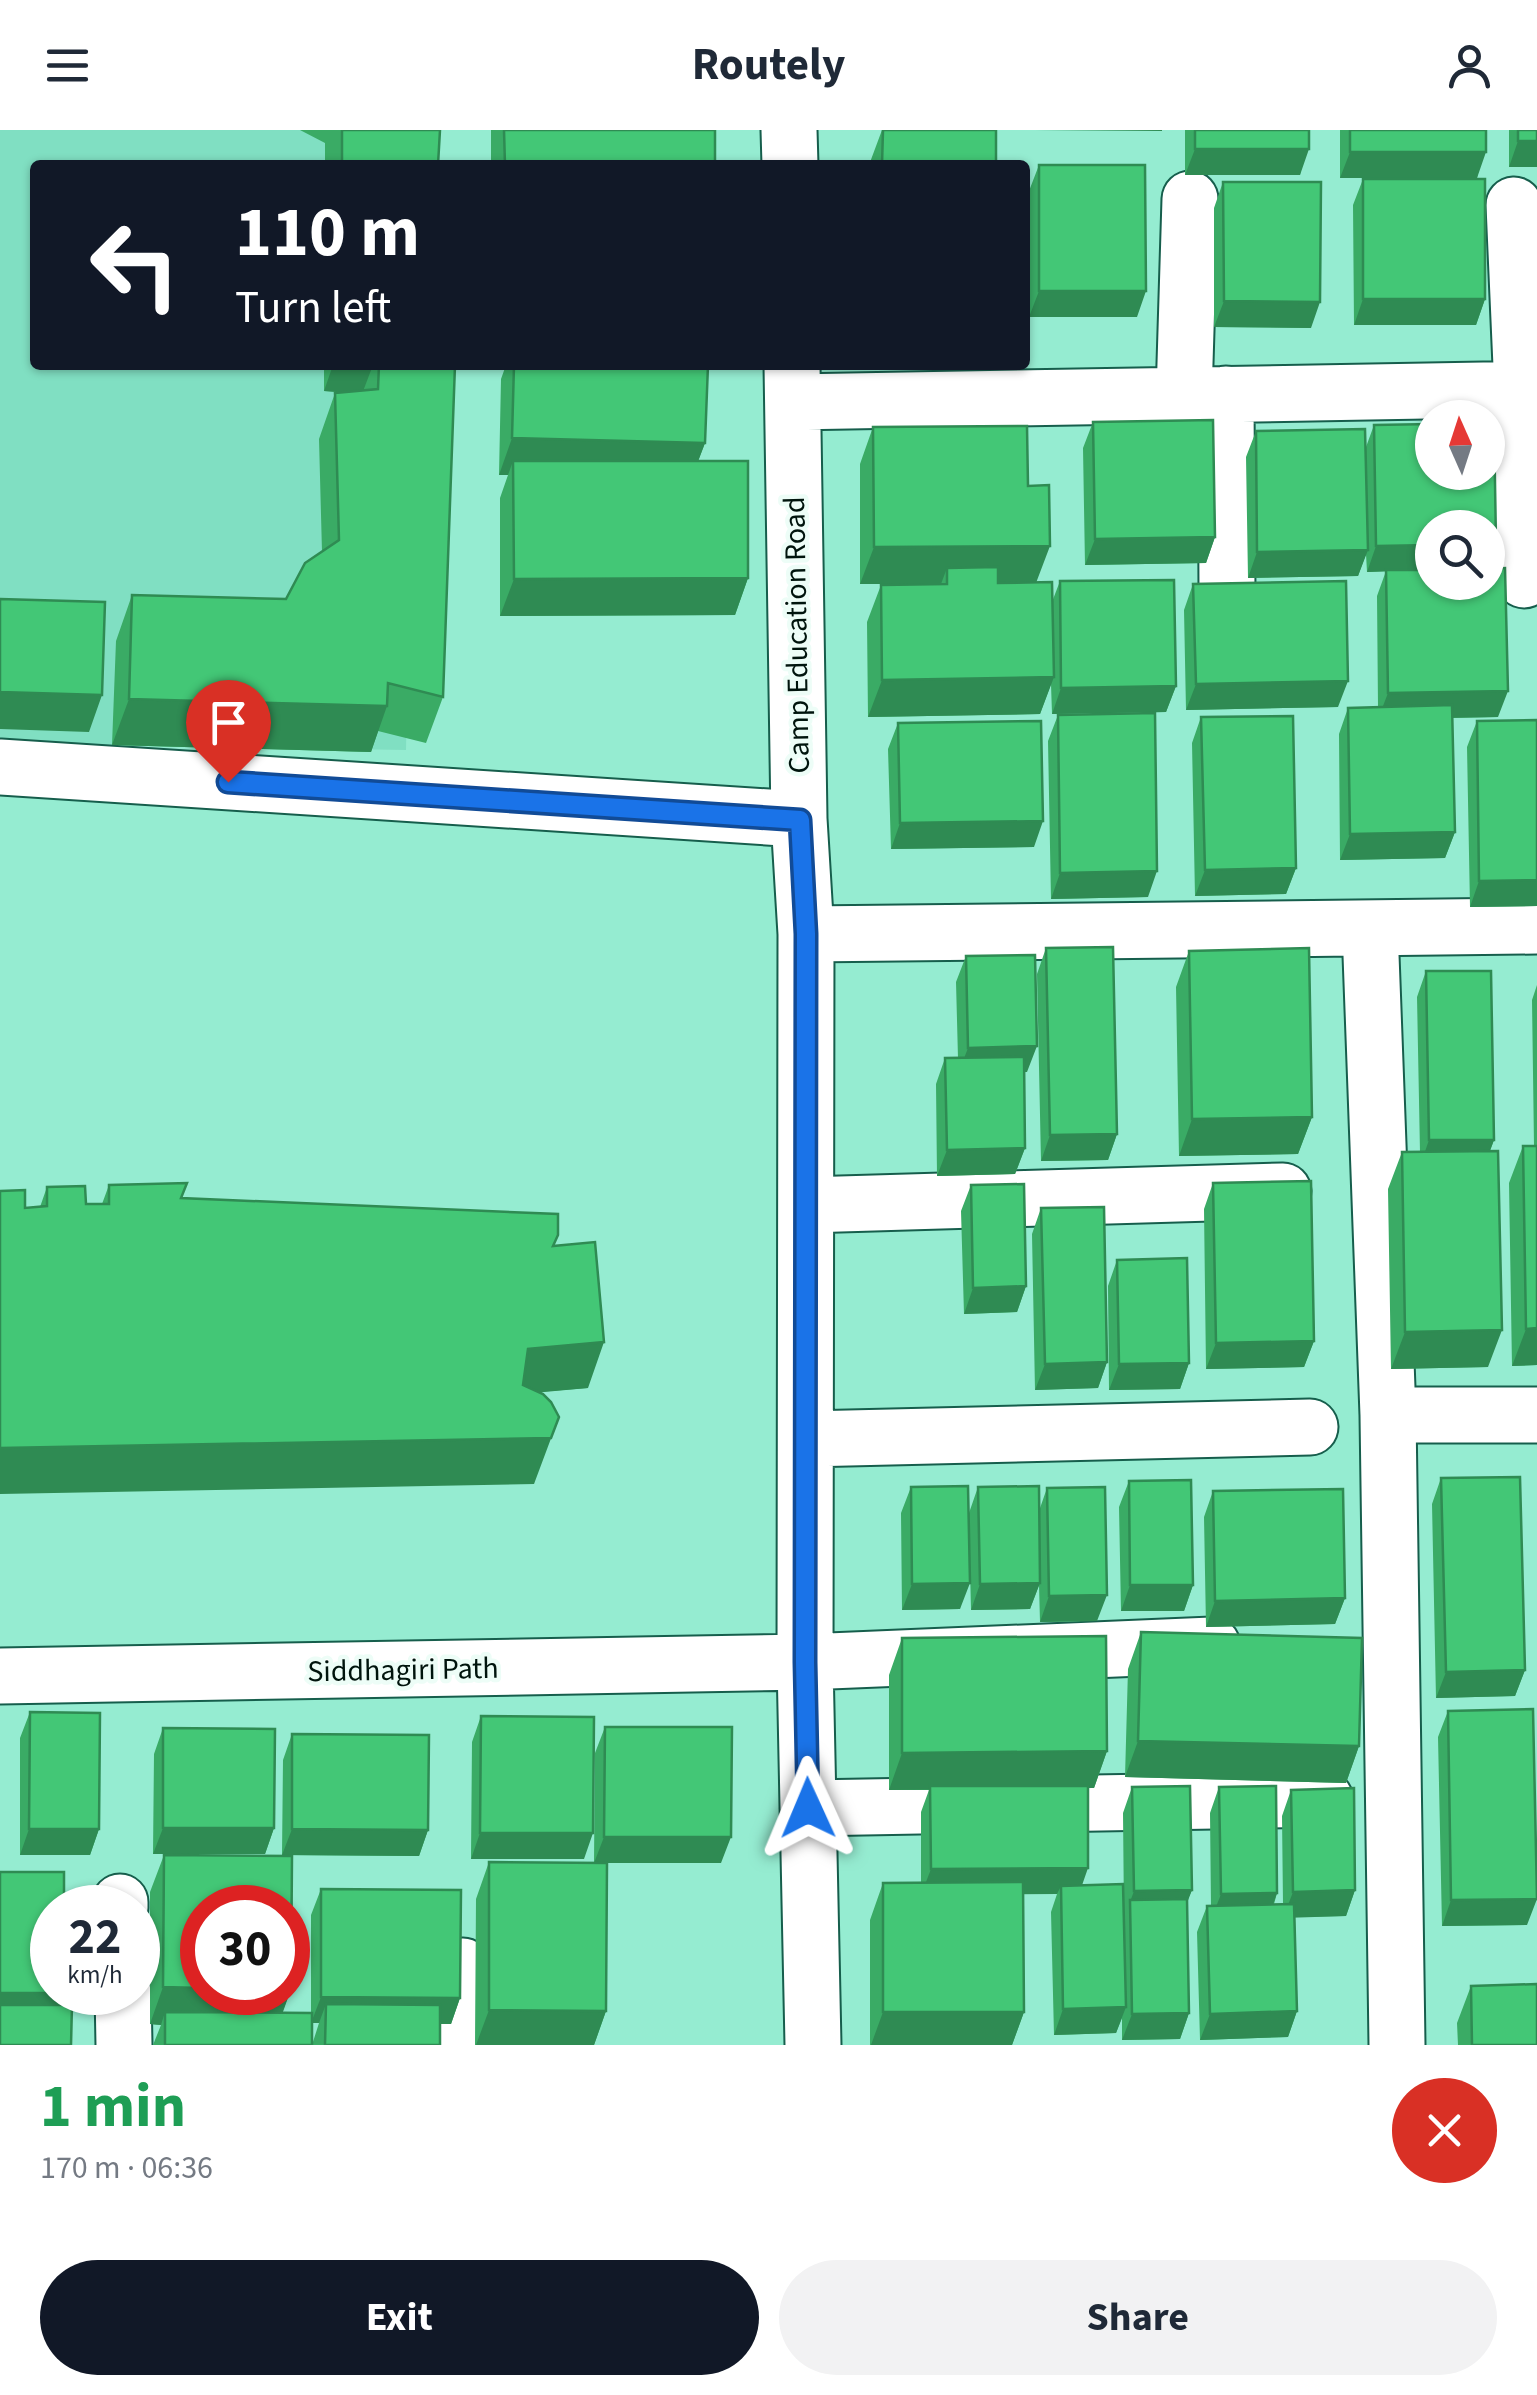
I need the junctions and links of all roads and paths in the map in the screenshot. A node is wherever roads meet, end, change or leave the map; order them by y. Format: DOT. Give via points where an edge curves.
graph roads {
  1 [pos="789,130"];
  2 [pos="790,160"];
  3 [pos="1190,200"];
  4 [pos="1514,205"];
  5 [pos="793,384"];
  6 [pos="1529,389"];
  7 [pos="1205,395"];
  8 [pos="1524,580"];
  9 [pos="1227,591"];
  10 [pos="0,767"];
  11 [pos="800,820"];
  12 [pos="1537,926"];
  13 [pos="1370,928"];
  14 [pos="806,934"];
  15 [pos="1301,1191"];
  16 [pos="806,1205"];
  17 [pos="1537,1415"];
  18 [pos="1388,1416"];
  19 [pos="1310,1426"];
  20 [pos="806,1439"];
  21 [pos="1258,1644"];
  22 [pos="805,1662"];
  23 [pos="0,1676"];
  24 [pos="1325,1799"];
  25 [pos="808,1808"];
  26 [pos="463,1966"];
  27 [pos="123,2015"];
  28 [pos="124,2045"];
  29 [pos="466,2045"];
  30 [pos="813,2045"];
  31 [pos="1397,2045"];
  1 -- 2 [label="street"];
  3 -- 7 [label="street"];
  4 -- 6 [label="street"];
  5 -- 7 [label="street"];
  5 -- 11 [label="street, Camp Education Road"];
  6 -- 7 [label="street"];
  6 -- 8 [label="street"];
  7 -- 9 [label="street"];
  10 -- 11 [label="street"];
  11 -- 14 [label="street, Camp Education Road"];
  12 -- 13 [label="street"];
  13 -- 14 [label="street"];
  13 -- 18 [label="street"];
  14 -- 16 [label="street, Camp Education Road"];
  15 -- 16 [label="street"];
  16 -- 20 [label="street, Camp Education Road"];
  17 -- 18 [label="street"];
  18 -- 31 [label="street"];
  19 -- 20 [label="street"];
  20 -- 22 [label="street, Camp Education Road"];
  21 -- 22 [label="street, Siddhagiri Path"];
  22 -- 23 [label="street, Siddhagiri Path"];
  22 -- 25 [label="street, Camp Education Road"];
  24 -- 25 [label="street"];
  25 -- 30 [label="street, Camp Education Road"];
  26 -- 29 [label="street"];
  27 -- 28 [label="street"];
}
